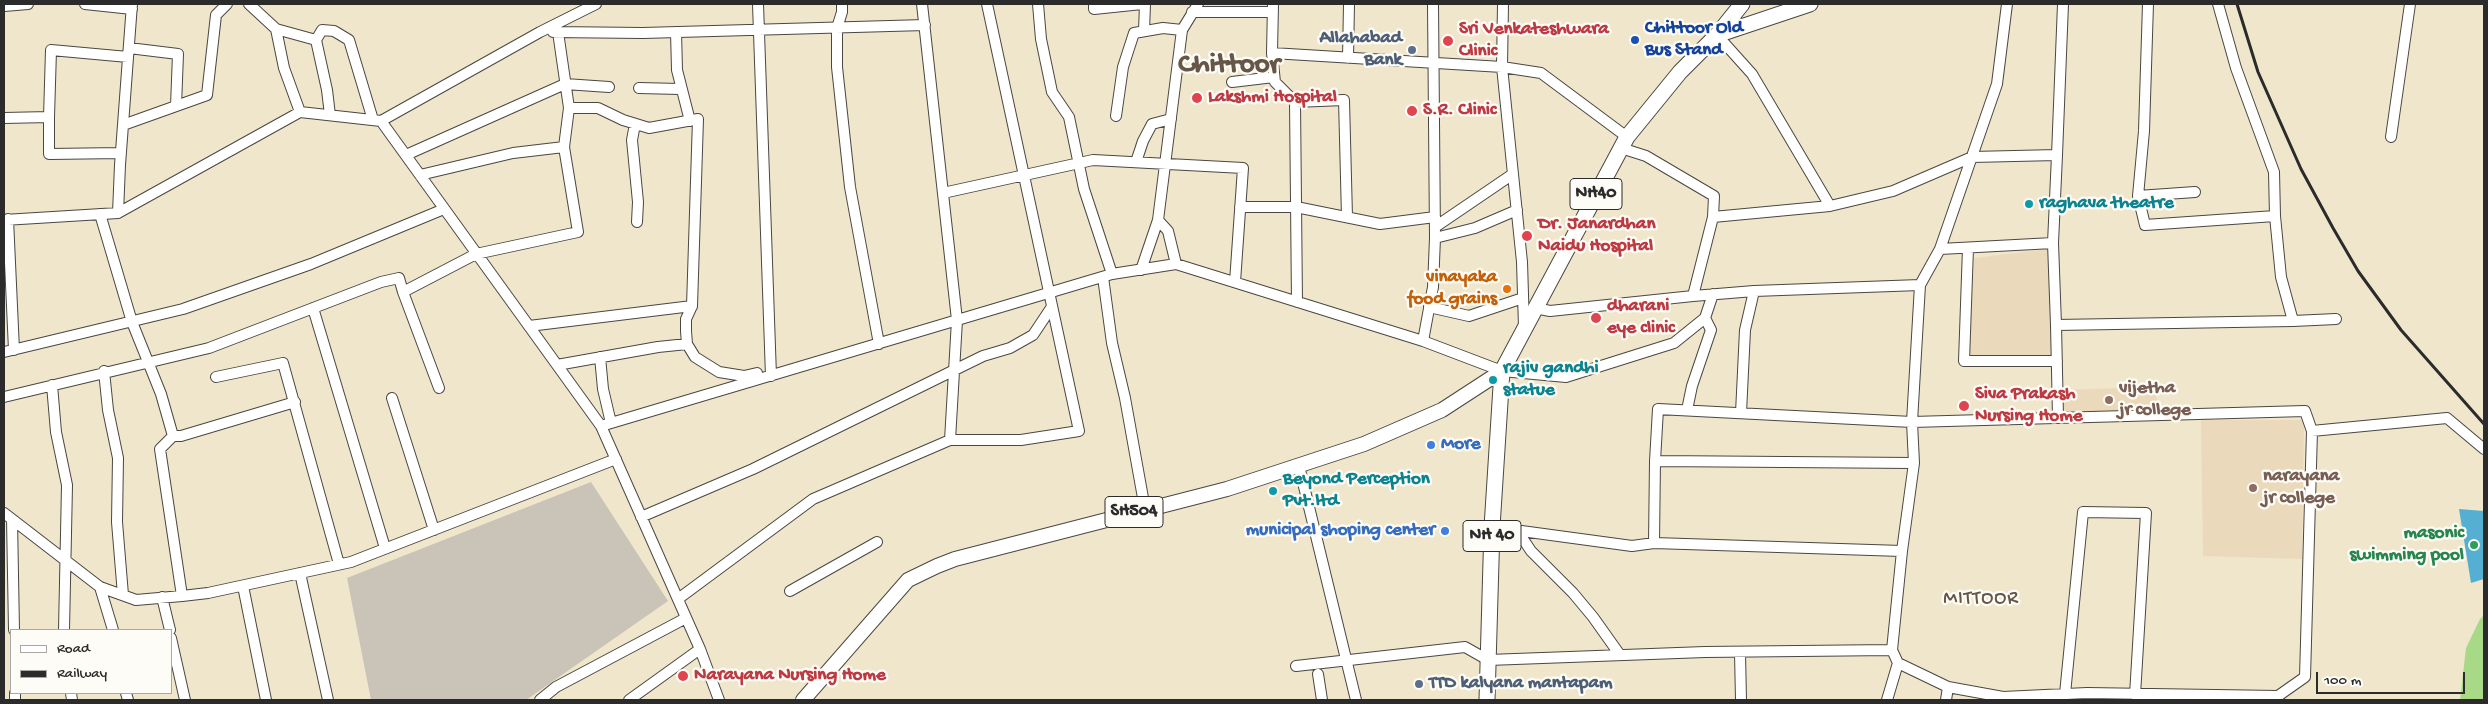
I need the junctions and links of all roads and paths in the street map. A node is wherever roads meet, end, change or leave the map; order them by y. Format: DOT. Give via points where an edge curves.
graph roads {
  1 [pos="28,4"];
  2 [pos="85,4"];
  3 [pos="228,4"];
  4 [pos="249,4"];
  5 [pos="596,4"];
  6 [pos="758,4"];
  7 [pos="842,4"];
  8 [pos="922,4"];
  9 [pos="987,4"];
  10 [pos="1038,4"];
  11 [pos="1094,4"];
  12 [pos="1144,4"];
  13 [pos="1349,4"];
  14 [pos="1434,4"];
  15 [pos="1503,4"];
  16 [pos="1742,4"];
  17 [pos="1810,4"];
  18 [pos="2007,4"];
  19 [pos="2063,4"];
  20 [pos="2148,4"];
  21 [pos="2218,4"];
  22 [pos="2410,4"];
  23 [pos="4,6"];
  24 [pos="132,6"];
  25 [pos="1195,8"];
  26 [pos="1273,8"];
  27 [pos="925,25"];
  28 [pos="837,28"];
  29 [pos="276,29"];
  30 [pos="759,30"];
  31 [pos="1182,30"];
  32 [pos="1144,31"];
  33 [pos="540,32"];
  34 [pos="558,32"];
  35 [pos="676,32"];
  36 [pos="1717,35"];
  37 [pos="316,40"];
  38 [pos="128,53"];
  39 [pos="1272,53"];
  40 [pos="1348,58"];
  41 [pos="1433,63"];
  42 [pos="1502,67"];
  43 [pos="1274,77"];
  44 [pos="1232,82"];
  45 [pos="565,84"];
  46 [pos="609,87"];
  47 [pos="639,88"];
  48 [pos="680,88"];
  49 [pos="1295,102"];
  50 [pos="176,106"];
  51 [pos="569,108"];
  52 [pos="300,112"];
  53 [pos="330,115"];
  54 [pos="1116,116"];
  55 [pos="49,117"];
  56 [pos="4,118"];
  57 [pos="1171,119"];
  58 [pos="377,120"];
  59 [pos="690,121"];
  60 [pos="635,124"];
  61 [pos="123,125"];
  62 [pos="2391,137"];
  63 [pos="1624,142"];
  64 [pos="564,147"];
  65 [pos="121,153"];
  66 [pos="406,155"];
  67 [pos="2057,155"];
  68 [pos="1972,157"];
  69 [pos="1136,162"];
  70 [pos="1078,163"];
  71 [pos="1166,164"];
  72 [pos="1513,174"];
  73 [pos="420,175"];
  74 [pos="1024,175"];
  75 [pos="2195,192"];
  76 [pos="943,193"];
  77 [pos="2138,196"];
  78 [pos="1830,206"];
  79 [pos="1240,207"];
  80 [pos="1296,207"];
  81 [pos="444,208"];
  82 [pos="1517,210"];
  83 [pos="118,213"];
  84 [pos="100,214"];
  85 [pos="2275,216"];
  86 [pos="1347,217"];
  87 [pos="1713,217"];
  88 [pos="6,220"];
  89 [pos="1158,220"];
  90 [pos="638,222"];
  91 [pos="1435,227"];
  92 [pos="2053,243"];
  93 [pos="1968,248"];
  94 [pos="1940,249"];
  95 [pos="476,254"];
  96 [pos="1176,264"];
  97 [pos="1141,270"];
  98 [pos="1108,276"];
  99 [pos="1235,282"];
  100 [pos="1920,285"];
  101 [pos="1754,291"];
  102 [pos="403,292"];
  103 [pos="1048,293"];
  104 [pos="1713,294"];
  105 [pos="1693,296"];
  106 [pos="1297,302"];
  107 [pos="1529,303"];
  108 [pos="692,306"];
  109 [pos="1429,307"];
  110 [pos="313,308"];
  111 [pos="1051,308"];
  112 [pos="1705,318"];
  113 [pos="2336,319"];
  114 [pos="957,320"];
  115 [pos="2293,321"];
  116 [pos="132,322"];
  117 [pos="2056,325"];
  118 [pos="529,326"];
  119 [pos="1423,341"];
  120 [pos="687,344"];
  121 [pos="879,344"];
  122 [pos="9,351"];
  123 [pos="600,357"];
  124 [pos="2057,361"];
  125 [pos="148,362"];
  126 [pos="557,365"];
  127 [pos="954,371"];
  128 [pos="1502,371"];
  129 [pos="104,372"];
  130 [pos="771,373"];
  131 [pos="216,377"];
  132 [pos="52,385"];
  133 [pos="439,388"];
  134 [pos="4,397"];
  135 [pos="392,398"];
  136 [pos="295,402"];
  137 [pos="1687,410"];
  138 [pos="1742,413"];
  139 [pos="2058,417"];
  140 [pos="1912,422"];
  141 [pos="606,424"];
  142 [pos="2312,431"];
  143 [pos="174,436"];
  144 [pos="950,440"];
  145 [pos="2484,449"];
  146 [pos="616,459"];
  147 [pos="1654,461"];
  148 [pos="1914,463"];
  149 [pos="1298,466"];
  150 [pos="1145,509"];
  151 [pos="8,516"];
  152 [pos="641,517"];
  153 [pos="1492,527"];
  154 [pos="434,530"];
  155 [pos="1517,530"];
  156 [pos="877,542"];
  157 [pos="1654,543"];
  158 [pos="385,548"];
  159 [pos="1902,551"];
  160 [pos="64,560"];
  161 [pos="339,564"];
  162 [pos="300,573"];
  163 [pos="243,586"];
  164 [pos="100,587"];
  165 [pos="790,591"];
  166 [pos="123,595"];
  167 [pos="182,596"];
  168 [pos="162,598"];
  169 [pos="678,599"];
  170 [pos="686,618"];
  171 [pos="14,629"];
  172 [pos="64,629"];
  173 [pos="113,629"];
  174 [pos="170,629"];
  175 [pos="172,643"];
  176 [pos="700,649"];
  177 [pos="1892,650"];
  178 [pos="1740,653"];
  179 [pos="1620,655"];
  180 [pos="1488,660"];
  181 [pos="1348,661"];
  182 [pos="1898,663"];
  183 [pos="1296,666"];
  184 [pos="1318,674"];
  185 [pos="1948,687"];
  186 [pos="2065,694"];
  187 [pos="2135,695"];
  188 [pos="2278,698"];
  189 [pos="2003,699"];
  190 [pos="184,700"];
  191 [pos="266,700"];
  192 [pos="328,700"];
  193 [pos="540,700"];
  194 [pos="628,700"];
  195 [pos="720,700"];
  196 [pos="803,700"];
  197 [pos="1322,700"];
  198 [pos="1356,700"];
  199 [pos="1487,700"];
  200 [pos="1741,700"];
  201 [pos="1887,700"];
  202 [pos="1946,700"];
  1 -- 23 [label="street"];
  2 -- 24 [label="street"];
  3 -- 50 [label="street" via="216,16 207,95"];
  4 -- 29 [label="street"];
  5 -- 33 [label="street"];
  6 -- 30 [label="street"];
  7 -- 28 [label="street"];
  8 -- 27 [label="street"];
  9 -- 74 [label="street"];
  10 -- 70 [label="street" via="1052,92 1069,117"];
  11 -- 12 [label="street" via="1094,9"];
  12 -- 32 [label="street"];
  13 -- 40 [label="street"];
  14 -- 41 [label="street"];
  15 -- 42 [label="street"];
  16 -- 36 [label="highway, NH40"];
  17 -- 36 [label="highway, NH40"];
  18 -- 68 [label="street" via="1997,84"];
  19 -- 67 [label="street"];
  20 -- 77 [label="street" via="2144,131"];
  21 -- 85 [label="street" via="2236,68 2274,172"];
  22 -- 62 [label="street"];
  24 -- 38 [label="street"];
  25 -- 26 [label="street"];
  25 -- 31 [label="street"];
  26 -- 39 [label="street"];
  27 -- 28 [label="street"];
  27 -- 76 [label="street"];
  28 -- 30 [label="street"];
  28 -- 121 [label="street" via="837,67 850,187"];
  29 -- 37 [label="street"];
  29 -- 52 [label="street" via="284,68"];
  30 -- 35 [label="street"];
  30 -- 130 [label="street"];
  31 -- 32 [label="street" via="1162,28"];
  31 -- 57 [label="street"];
  32 -- 54 [label="street" via="1134,33 1123,67"];
  33 -- 34 [label="street"];
  33 -- 58 [label="street"];
  34 -- 35 [label="street"];
  34 -- 45 [label="street"];
  35 -- 48 [label="street"];
  36 -- 63 [label="highway, NH40" via="1680,72"];
  36 -- 78 [label="street" via="1752,74"];
  37 -- 53 [label="street"];
  37 -- 58 [label="street" via="322,30 334,31 349,40"];
  38 -- 50 [label="street" via="178,54"];
  38 -- 55 [label="street" via="51,50"];
  38 -- 61 [label="street"];
  39 -- 40 [label="street"];
  39 -- 43 [label="street"];
  40 -- 41 [label="street"];
  41 -- 42 [label="street"];
  41 -- 91 [label="street"];
  42 -- 63 [label="street" via="1541,73"];
  42 -- 72 [label="street"];
  43 -- 44 [label="street"];
  43 -- 49 [label="street"];
  45 -- 46 [label="street"];
  45 -- 51 [label="street"];
  45 -- 66 [label="street"];
  47 -- 48 [label="street"];
  48 -- 59 [label="street"];
  49 -- 80 [label="street"];
  49 -- 86 [label="street" via="1344,100"];
  50 -- 61 [label="street"];
  51 -- 60 [label="street" via="598,108"];
  51 -- 64 [label="street"];
  52 -- 53 [label="street"];
  52 -- 83 [label="street"];
  53 -- 58 [label="street"];
  55 -- 56 [label="street"];
  55 -- 65 [label="street" via="50,154"];
  57 -- 69 [label="street" via="1152,124"];
  57 -- 71 [label="street"];
  58 -- 66 [label="street"];
  59 -- 60 [label="street" via="649,128"];
  59 -- 108 [label="street" via="698,119"];
  60 -- 90 [label="street" via="632,140"];
  61 -- 65 [label="street"];
  63 -- 87 [label="street" via="1714,196"];
  63 -- 107 [label="highway, NH40"];
  64 -- 73 [label="street" via="513,153"];
  64 -- 95 [label="street" via="578,232"];
  65 -- 83 [label="street"];
  66 -- 73 [label="street"];
  67 -- 68 [label="street"];
  67 -- 92 [label="street"];
  68 -- 78 [label="street" via="1894,191"];
  68 -- 94 [label="street"];
  69 -- 70 [label="street" via="1093,160"];
  69 -- 71 [label="street"];
  70 -- 74 [label="street"];
  70 -- 98 [label="street"];
  71 -- 79 [label="street" via="1243,168"];
  71 -- 89 [label="street"];
  72 -- 82 [label="street"];
  72 -- 91 [label="street"];
  73 -- 81 [label="street"];
  74 -- 76 [label="street"];
  74 -- 103 [label="street"];
  75 -- 77 [label="street"];
  76 -- 114 [label="street"];
  77 -- 85 [label="street" via="2144,224"];
  78 -- 87 [label="street"];
  79 -- 80 [label="street"];
  79 -- 99 [label="street"];
  80 -- 86 [label="street"];
  80 -- 106 [label="street"];
  81 -- 95 [label="street"];
  81 -- 116 [label="street" via="311,264 183,309"];
  82 -- 91 [label="street" via="1475,228"];
  82 -- 107 [label="street"];
  83 -- 84 [label="street"];
  84 -- 88 [label="street"];
  84 -- 116 [label="street"];
  85 -- 115 [label="street" via="2281,277"];
  86 -- 91 [label="street" via="1380,224"];
  87 -- 105 [label="street"];
  88 -- 122 [label="street"];
  89 -- 96 [label="street" via="1168,231"];
  89 -- 97 [label="street"];
  91 -- 109 [label="street"];
  92 -- 93 [label="street"];
  92 -- 117 [label="street"];
  93 -- 94 [label="street"];
  93 -- 124 [label="street" via="1964,361"];
  94 -- 100 [label="street"];
  95 -- 102 [label="street"];
  95 -- 118 [label="street"];
  96 -- 97 [label="street"];
  96 -- 99 [label="street"];
  97 -- 98 [label="street"];
  98 -- 103 [label="street"];
  98 -- 150 [label="street" via="1112,342"];
  99 -- 106 [label="street"];
  100 -- 101 [label="street"];
  100 -- 140 [label="street"];
  101 -- 104 [label="street"];
  101 -- 138 [label="street" via="1745,330"];
  102 -- 110 [label="street" via="399,278"];
  102 -- 133 [label="street"];
  103 -- 111 [label="street"];
  103 -- 114 [label="street"];
  104 -- 105 [label="street"];
  104 -- 112 [label="street"];
  105 -- 107 [label="street" via="1550,311"];
  106 -- 119 [label="street"];
  107 -- 109 [label="street" via="1469,316"];
  107 -- 128 [label="highway, NH40" via="1524,328"];
  108 -- 118 [label="street"];
  108 -- 120 [label="street" via="686,319"];
  109 -- 119 [label="street"];
  110 -- 125 [label="street" via="209,348"];
  110 -- 158 [label="street"];
  111 -- 127 [label="street" via="1033,335"];
  111 -- 144 [label="street" via="1079,431 1021,440"];
  112 -- 128 [label="street" via="1674,343 1566,378"];
  112 -- 137 [label="street" via="1711,330"];
  113 -- 115 [label="street"];
  114 -- 121 [label="street"];
  114 -- 127 [label="street"];
  115 -- 117 [label="street"];
  116 -- 122 [label="street"];
  116 -- 125 [label="street"];
  117 -- 124 [label="street"];
  118 -- 126 [label="street"];
  119 -- 128 [label="street"];
  120 -- 123 [label="street"];
  120 -- 130 [label="street" via="695,357 719,372 744,376"];
  121 -- 130 [label="street"];
  123 -- 126 [label="street"];
  123 -- 141 [label="street"];
  124 -- 139 [label="street"];
  125 -- 129 [label="street"];
  125 -- 143 [label="street"];
  126 -- 141 [label="street"];
  127 -- 144 [label="street"];
  127 -- 152 [label="street" via="753,469"];
  128 -- 149 [label="main road, SH504" via="1442,410 1364,444"];
  128 -- 153 [label="highway, NH 40"];
  129 -- 132 [label="street"];
  129 -- 166 [label="street" via="118,458 117,522"];
  130 -- 141 [label="street"];
  131 -- 136 [label="street" via="283,363"];
  132 -- 134 [label="street"];
  132 -- 160 [label="street" via="56,432 67,485"];
  135 -- 154 [label="street"];
  136 -- 143 [label="street"];
  136 -- 161 [label="street"];
  137 -- 138 [label="street"];
  137 -- 147 [label="street" via="1658,409"];
  138 -- 140 [label="street"];
  139 -- 140 [label="street"];
  139 -- 142 [label="street" via="2305,411"];
  140 -- 148 [label="street"];
  141 -- 146 [label="street"];
  142 -- 145 [label="street" via="2447,418"];
  142 -- 188 [label="street" via="2305,677"];
  143 -- 167 [label="street" via="160,449"];
  144 -- 169 [label="street" via="813,499"];
  146 -- 152 [label="street"];
  146 -- 154 [label="street"];
  147 -- 148 [label="street"];
  147 -- 157 [label="street"];
  148 -- 159 [label="street"];
  149 -- 150 [label="main road, SH504" via="1227,489"];
  149 -- 181 [label="street"];
  150 -- 196 [label="main road, SH504" via="955,559 908,580"];
  151 -- 160 [label="street"];
  151 -- 171 [label="street"];
  152 -- 169 [label="street"];
  153 -- 155 [label="street"];
  153 -- 180 [label="highway, NH 40"];
  154 -- 158 [label="street"];
  155 -- 157 [label="street" via="1632,546"];
  155 -- 179 [label="street" via="1531,551 1593,617"];
  156 -- 165 [label="street"];
  157 -- 159 [label="street"];
  158 -- 161 [label="street"];
  159 -- 177 [label="street"];
  160 -- 164 [label="street"];
  160 -- 172 [label="street"];
  161 -- 162 [label="street"];
  162 -- 163 [label="street"];
  162 -- 192 [label="street"];
  163 -- 167 [label="street"];
  163 -- 191 [label="street"];
  164 -- 166 [label="street"];
  164 -- 173 [label="street"];
  166 -- 168 [label="street" via="136,600"];
  167 -- 168 [label="street"];
  168 -- 174 [label="street"];
  169 -- 170 [label="street"];
  170 -- 176 [label="street"];
  170 -- 193 [label="street" via="556,686"];
  175 -- 190 [label="street"];
  176 -- 194 [label="street"];
  176 -- 195 [label="street"];
  177 -- 178 [label="street"];
  177 -- 182 [label="street"];
  178 -- 179 [label="street"];
  178 -- 200 [label="street"];
  179 -- 180 [label="street"];
  180 -- 181 [label="street" via="1465,647"];
  180 -- 199 [label="highway, NH 40"];
  181 -- 183 [label="street"];
  181 -- 198 [label="street"];
  182 -- 185 [label="street"];
  182 -- 201 [label="street"];
  184 -- 197 [label="street"];
  185 -- 189 [label="street"];
  185 -- 202 [label="street"];
  186 -- 187 [label="street"];
  186 -- 187 [label="street" via="2083,512 2146,513"];
  186 -- 189 [label="street"];
  187 -- 188 [label="street"];
}
